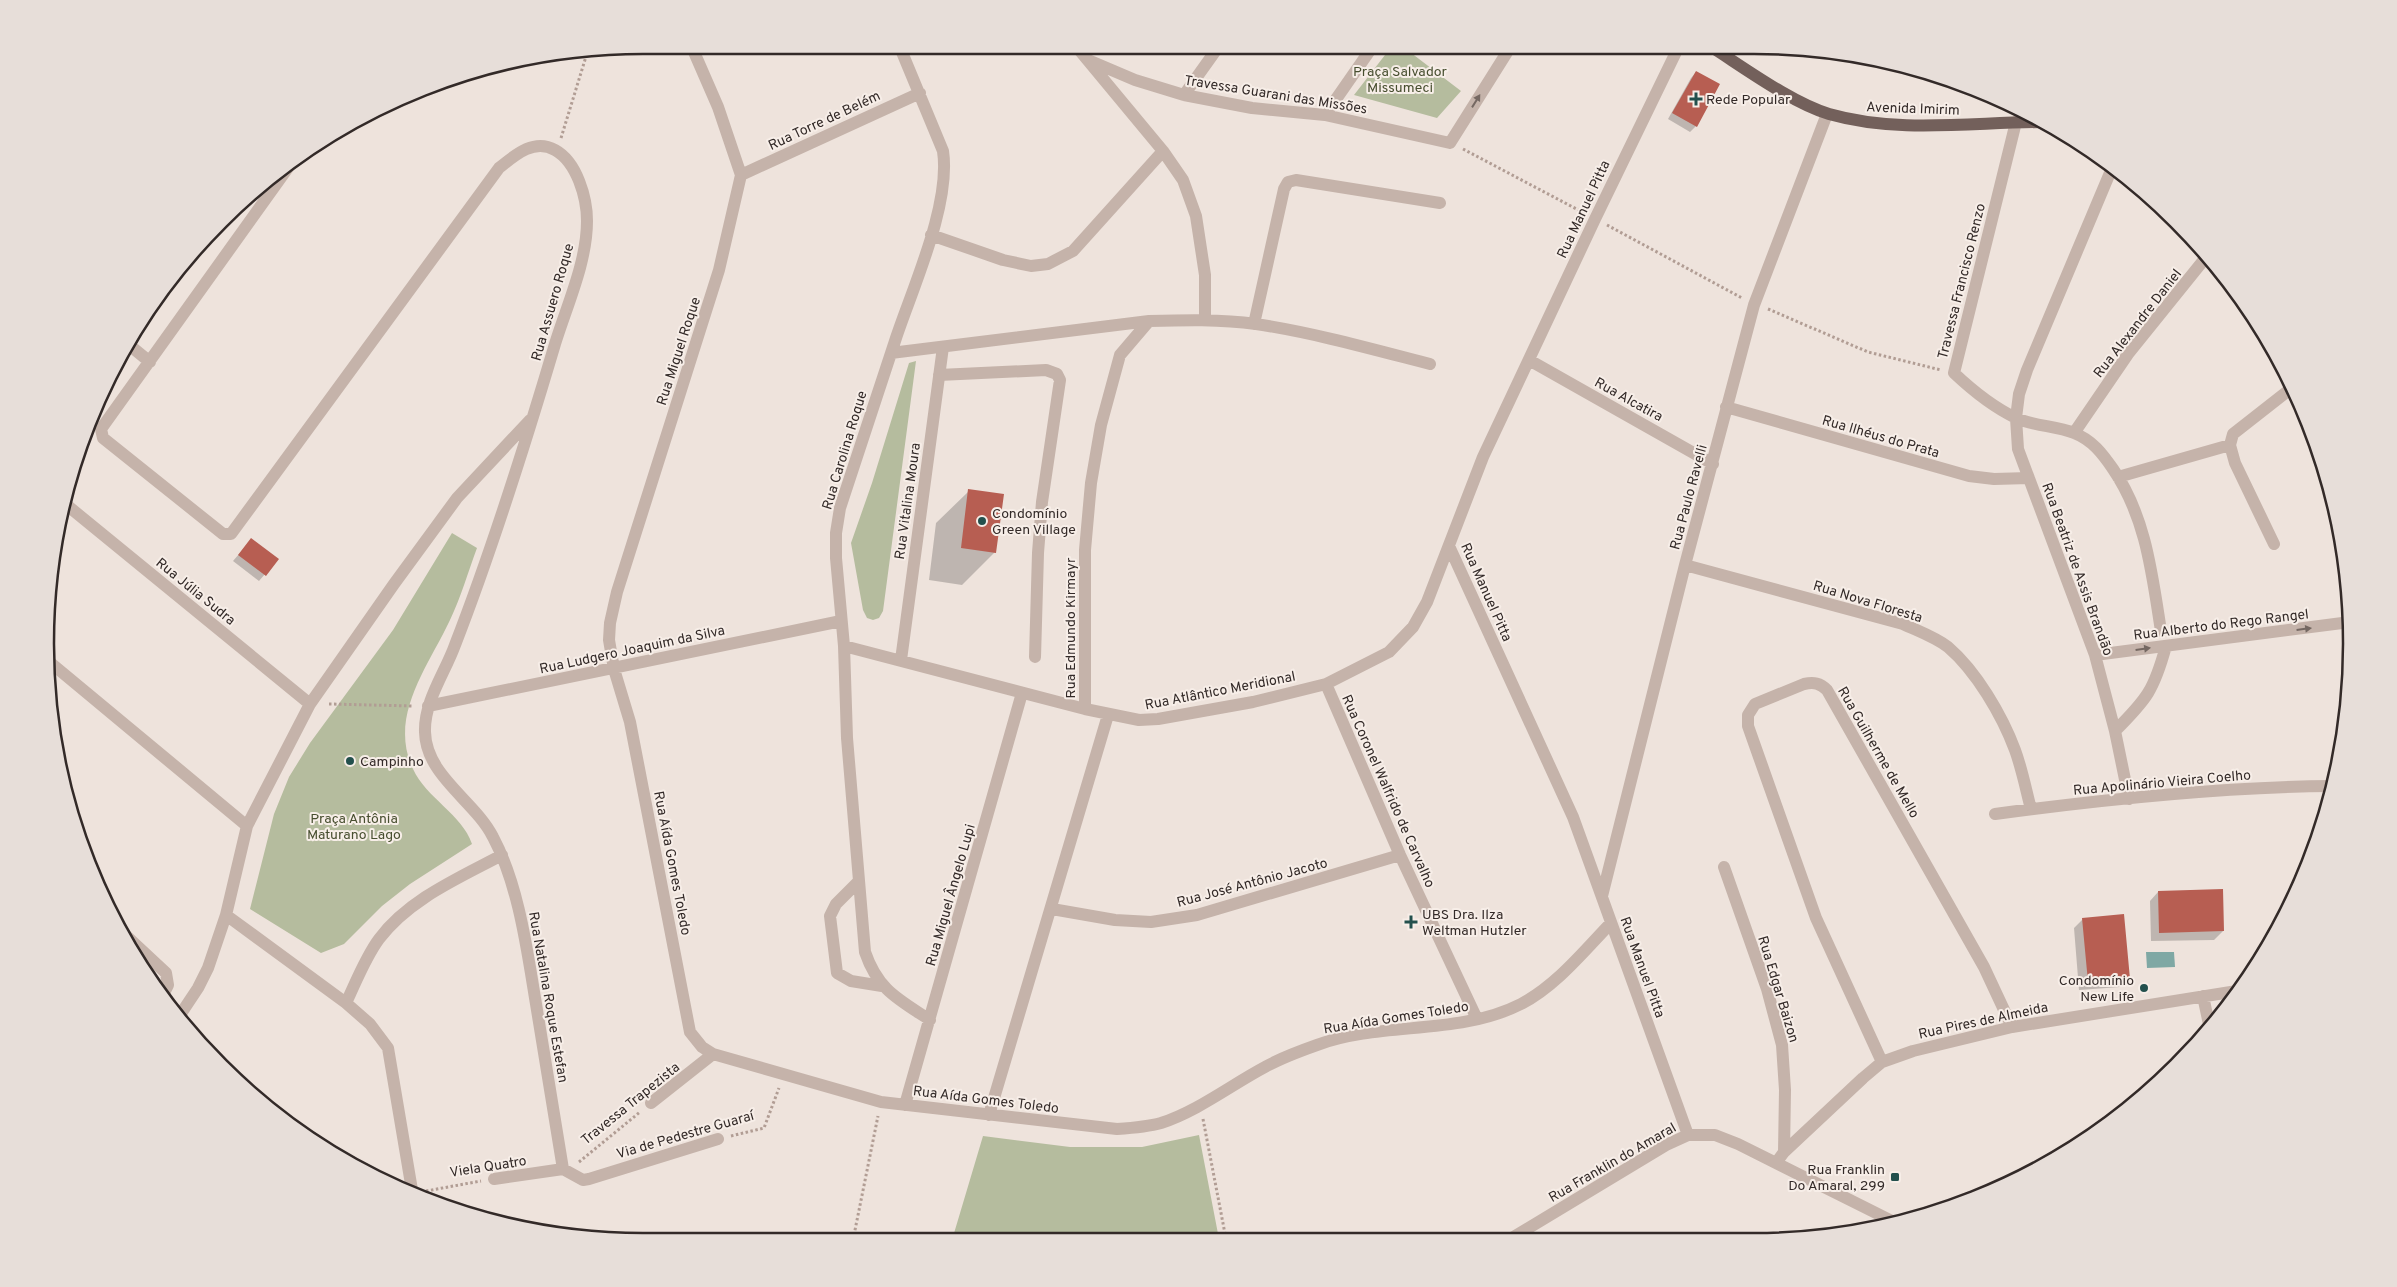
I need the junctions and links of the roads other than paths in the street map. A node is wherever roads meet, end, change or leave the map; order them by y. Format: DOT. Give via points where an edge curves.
graph roads {
  1 [pos="695,54"];
  2 [pos="904,54"];
  3 [pos="1082,54"];
  4 [pos="1213,54"];
  5 [pos="1367,54"];
  6 [pos="1506,54"];
  7 [pos="1675,54"];
  8 [pos="1723,54"];
  9 [pos="1088,60"];
  10 [pos="920,93"];
  11 [pos="1184,95"];
  12 [pos="1827,114"];
  13 [pos="1325,115"];
  14 [pos="2016,122"];
  15 [pos="2027,122"];
  16 [pos="1163,151"];
  17 [pos="2110,174"];
  18 [pos="741,175"];
  19 [pos="282,178"];
  20 [pos="1440,203"];
  21 [pos="931,235"];
  22 [pos="2202,262"];
  23 [pos="1205,320"];
  24 [pos="1149,321"];
  25 [pos="1254,324"];
  26 [pos="943,347"];
  27 [pos="133,348"];
  28 [pos="891,353"];
  29 [pos="1529,360"];
  30 [pos="150,362"];
  31 [pos="1430,364"];
  32 [pos="939,375"];
  33 [pos="2286,393"];
  34 [pos="1726,407"];
  35 [pos="533,416"];
  36 [pos="2016,418"];
  37 [pos="2074,433"];
  38 [pos="2230,445"];
  39 [pos="1713,464"];
  40 [pos="2118,476"];
  41 [pos="2029,478"];
  42 [pos="70,508"];
  43 [pos="2274,544"];
  44 [pos="1449,546"];
  45 [pos="1685,565"];
  46 [pos="841,621"];
  47 [pos="2342,623"];
  48 [pos="2161,631"];
  49 [pos="844,646"];
  50 [pos="2166,646"];
  51 [pos="2095,656"];
  52 [pos="1035,658"];
  53 [pos="901,660"];
  54 [pos="55,666"];
  55 [pos="614,669"];
  56 [pos="1326,684"];
  57 [pos="1022,693"];
  58 [pos="310,704"];
  59 [pos="428,706"];
  60 [pos="1085,709"];
  61 [pos="1108,715"];
  62 [pos="2115,731"];
  63 [pos="2325,786"];
  64 [pos="2129,799"];
  65 [pos="2031,809"];
  66 [pos="1994,814"];
  67 [pos="247,826"];
  68 [pos="502,855"];
  69 [pos="1400,855"];
  70 [pos="1724,867"];
  71 [pos="859,881"];
  72 [pos="1602,896"];
  73 [pos="1052,909"];
  74 [pos="226,916"];
  75 [pos="1611,923"];
  76 [pos="139,948"];
  77 [pos="882,986"];
  78 [pos="166,989"];
  79 [pos="2228,993"];
  80 [pos="2203,996"];
  81 [pos="346,1004"];
  82 [pos="183,1011"];
  83 [pos="1477,1019"];
  84 [pos="2208,1019"];
  85 [pos="930,1020"];
  86 [pos="2012,1027"];
  87 [pos="714,1054"];
  88 [pos="1882,1062"];
  89 [pos="651,1103"];
  90 [pos="905,1105"];
  91 [pos="989,1115"];
  92 [pos="1688,1135"];
  93 [pos="718,1139"];
  94 [pos="1784,1152"];
  95 [pos="1776,1163"];
  96 [pos="562,1169"];
  97 [pos="494,1179"];
  98 [pos="411,1185"];
  99 [pos="1886,1218"];
  100 [pos="1520,1233"];
  1 -- 18 [label="street" via="718,107"];
  2 -- 10 [label="street, Rua Carolina Roque"];
  3 -- 9 [label="street"];
  4 -- 11 [label="street"];
  5 -- 13 [label="street"];
  13 -- 6 [label="street, Travessa Guarani das Missões, one-way" via="1450,143"];
  7 -- 29 [label="street, Rua Manuel Pitta"];
  8 -- 12 [label="main road, Avenida Imirim" via="1796,100"];
  9 -- 11 [label="street, Travessa Guarani das Missões" via="1135,80"];
  9 -- 16 [label="street"];
  10 -- 18 [label="street, Rua Torre de Belém"];
  10 -- 21 [label="street, Rua Carolina Roque" via="946,168"];
  11 -- 13 [label="street, Travessa Guarani das Missões" via="1252,108"];
  12 -- 14 [label="main road, Avenida Imirim" via="1901,125"];
  12 -- 34 [label="street, Rua Paulo Ravelli" via="1754,305"];
  14 -- 15 [label="main road, Avenida Imirim"];
  14 -- 36 [label="street, Travessa Francisco Renzo" via="1954,374 1972,390"];
  16 -- 21 [label="street" via="1073,251 1048,264 1031,266 1003,260"];
  16 -- 23 [label="street" via="1183,180 1196,216 1205,275"];
  17 -- 36 [label="street, Rua Beatriz de Assis Brandão" via="2026,370"];
  18 -- 55 [label="street, Rua Miguel Roque" via="719,270 617,592 610,631"];
  19 -- 30 [label="street"];
  20 -- 25 [label="street" via="1296,180 1288,182"];
  21 -- 28 [label="street, Rua Carolina Roque"];
  22 -- 37 [label="street, Rua Alexandre Daniel" via="2128,354"];
  23 -- 24 [label="street"];
  23 -- 25 [label="street"];
  24 -- 26 [label="street"];
  24 -- 60 [label="street, Rua Edmundo Kirmayr" via="1120,356 1101,425 1091,483 1085,560"];
  25 -- 31 [label="street" via="1314,335"];
  26 -- 28 [label="street"];
  26 -- 32 [label="street, Rua Vitalina Moura"];
  27 -- 30 [label="street"];
  28 -- 46 [label="street, Rua Carolina Roque" via="840,508 836,550"];
  29 -- 39 [label="street, Rua Alcatira"];
  29 -- 44 [label="street, Rua Manuel Pitta" via="1483,457"];
  30 -- 35 [label="street, Rua Assuero Roque" via="101,430 103,438 223,534 231,534 499,168 516,154 530,147 542,146 557,150 573,167 587,220 584,251"];
  32 -- 52 [label="street" via="1046,370 1057,374 1060,380 1042,502"];
  32 -- 53 [label="street, Rua Vitalina Moura"];
  33 -- 38 [label="street" via="2233,434"];
  34 -- 39 [label="street, Rua Paulo Ravelli"];
  34 -- 41 [label="street, Rua Ilhéus do Prata" via="1969,476"];
  35 -- 58 [label="street" via="457,498"];
  35 -- 59 [label="street, Rua Assuero Roque" via="454,648"];
  36 -- 37 [label="street, Travessa Francisco Renzo"];
  36 -- 41 [label="street, Rua Beatriz de Assis Brandão" via="2018,449"];
  37 -- 40 [label="street, Travessa Francisco Renzo" via="2101,451"];
  38 -- 40 [label="street"];
  38 -- 43 [label="street" via="2235,463"];
  39 -- 45 [label="street, Rua Paulo Ravelli"];
  40 -- 48 [label="street, Travessa Francisco Renzo" via="2145,539"];
  41 -- 51 [label="street, Rua Beatriz de Assis Brandão"];
  42 -- 58 [label="street, Rua Júlia Sudra"];
  44 -- 56 [label="street, Rua Atlântico Meridional" via="1427,602 1413,627 1389,652"];
  44 -- 72 [label="street, Rua Manuel Pitta" via="1573,817"];
  45 -- 65 [label="street, Rua Nova Floresta" via="1903,624 1947,647 1972,672 1994,709 2014,749"];
  45 -- 72 [label="street, Rua Paulo Ravelli"];
  46 -- 49 [label="street, Rua Carolina Roque"];
  46 -- 55 [label="street, Rua Ludgero Joaquim da Silva"];
  50 -- 47 [label="street, Rua Alberto do Rego Rangel, one-way"];
  49 -- 53 [label="street, Rua Atlântico Meridional"];
  49 -- 71 [label="street, Rua Carolina Roque" via="847,738"];
  51 -- 50 [label="street, Rua Alberto do Rego Rangel, one-way"];
  50 -- 62 [label="street" via="2148,696"];
  51 -- 62 [label="street, Rua Beatriz de Assis Brandão"];
  53 -- 57 [label="street, Rua Atlântico Meridional"];
  54 -- 67 [label="street"];
  55 -- 59 [label="street, Rua Ludgero Joaquim da Silva"];
  55 -- 87 [label="street, Rua Aída Gomes Toledo" via="630,722 690,1032 702,1047"];
  56 -- 61 [label="street, Rua Atlântico Meridional" via="1252,702 1158,719"];
  56 -- 69 [label="street, Rua Coronel Walfrido de Carvalho"];
  57 -- 60 [label="street, Rua Atlântico Meridional"];
  57 -- 85 [label="street, Rua Miguel Ângelo Lupi"];
  58 -- 67 [label="street"];
  59 -- 68 [label="street, Rua Natalina Roque Estefan" via="425,733 430,752 442,774 492,834"];
  60 -- 61 [label="street, Rua Atlântico Meridional"];
  61 -- 73 [label="street"];
  62 -- 64 [label="street, Rua Beatriz de Assis Brandão"];
  63 -- 64 [label="street, Rua Apolinário Vieira Coelho" via="2273,787"];
  64 -- 65 [label="street, Rua Apolinário Vieira Coelho"];
  65 -- 66 [label="street, Rua Apolinário Vieira Coelho"];
  67 -- 74 [label="street"];
  68 -- 81 [label="street" via="419,902 395,920 368,956"];
  68 -- 96 [label="street, Rua Natalina Roque Estefan" via="524,927"];
  69 -- 73 [label="street, Rua José Antônio Jacoto" via="1225,907 1151,922 1115,920"];
  69 -- 83 [label="street, Rua Coronel Walfrido de Carvalho"];
  70 -- 94 [label="street, Rua Edgar Baizon" via="1782,1044"];
  71 -- 77 [label="street, Rua Carolina Roque" via="865,952 872,972"];
  71 -- 77 [label="street, Rua Carolina Roque" via="836,904 830,916 838,973 851,981"];
  72 -- 75 [label="street, Rua Manuel Pitta"];
  73 -- 91 [label="street"];
  74 -- 81 [label="street"];
  74 -- 82 [label="street" via="208,968"];
  75 -- 83 [label="street, Rua Aída Gomes Toledo" via="1542,990 1520,1004"];
  75 -- 92 [label="street, Rua Manuel Pitta"];
  76 -- 78 [label="street" via="166,973"];
  77 -- 85 [label="street, Rua Carolina Roque"];
  79 -- 80 [label="street, Rua Pires de Almeida"];
  80 -- 84 [label="street"];
  80 -- 86 [label="street, Rua Pires de Almeida"];
  81 -- 98 [label="street" via="370,1024 388,1048"];
  83 -- 91 [label="street, Rua Aída Gomes Toledo" via="1349,1036 1318,1044 1266,1066 1163,1122 1124,1129"];
  85 -- 90 [label="street, Rua Miguel Ângelo Lupi"];
  86 -- 88 [label="street, Rua Pires de Almeida" via="1913,1050"];
  86 -- 88 [label="street, Rua Guilherme de Mello" via="1984,967 1827,690 1821,685 1804,684 1755,704 1748,715 1748,726 1816,918"];
  87 -- 89 [label="street, Travessa Trapezista"];
  87 -- 90 [label="street, Rua Aída Gomes Toledo" via="881,1102"];
  88 -- 94 [label="street, Rua Pires de Almeida"];
  90 -- 91 [label="street, Rua Aída Gomes Toledo"];
  92 -- 95 [label="street, Rua Franklin do Amaral" via="1715,1135"];
  92 -- 100 [label="street, Rua Franklin do Amaral"];
  93 -- 96 [label="street, Via de Pedestre Guaraí" via="590,1179 583,1180"];
  94 -- 95 [label="street, Rua Pires de Almeida"];
  95 -- 99 [label="street, Rua Franklin do Amaral"];
  96 -- 97 [label="street, Viela Quatro"];
}
